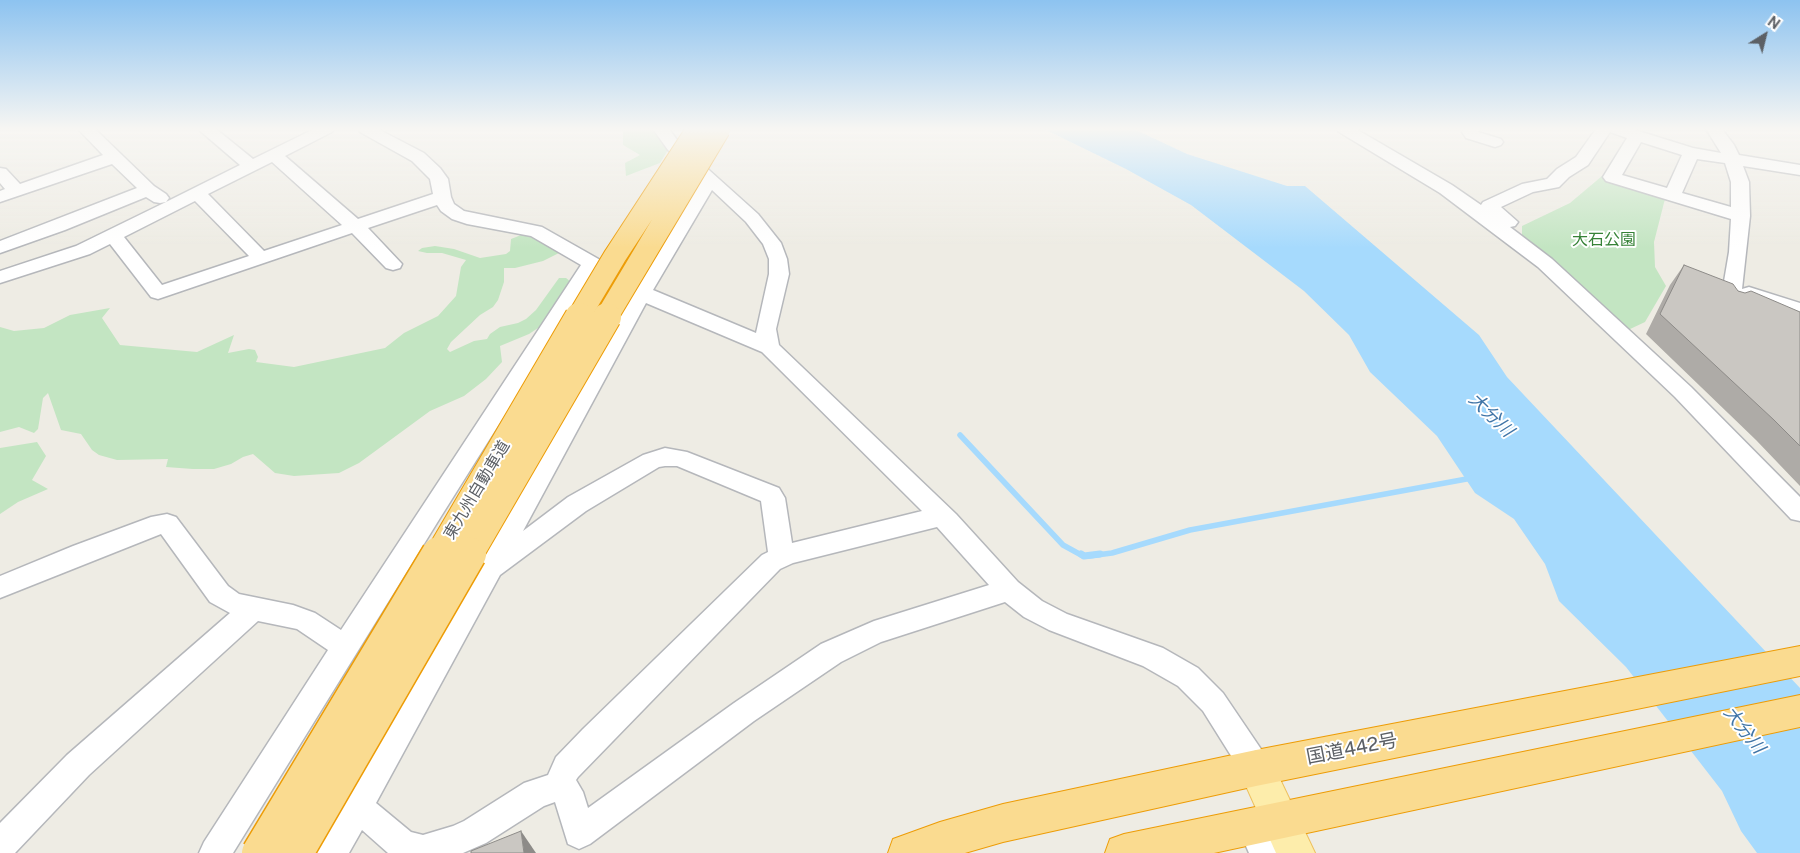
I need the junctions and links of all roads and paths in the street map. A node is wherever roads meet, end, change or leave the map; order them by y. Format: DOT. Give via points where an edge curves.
graph roads {
  1 [pos="82,169"];
  2 [pos="127,169"];
  3 [pos="245,169"];
  4 [pos="291,169"];
  5 [pos="430,169"];
  6 [pos="672,169"];
  7 [pos="695,169"];
  8 [pos="698,169"];
  9 [pos="1412,169"];
  10 [pos="1570,169"];
  11 [pos="1617,169"];
  12 [pos="1684,169"];
  13 [pos="1736,169"];
  14 [pos="0,173"];
  15 [pos="710,180"];
  16 [pos="148,190"];
  17 [pos="197,193"];
  18 [pos="8,194"];
  19 [pos="1672,196"];
  20 [pos="442,197"];
  21 [pos="172,206"];
  22 [pos="1741,216"];
  23 [pos="356,227"];
  24 [pos="113,235"];
  25 [pos="1523,246"];
  26 [pos="0,247"];
  27 [pos="262,259"];
  28 [pos="591,263"];
  29 [pos="393,264"];
  30 [pos="0,277"];
  31 [pos="642,293"];
  32 [pos="1800,310"];
  33 [pos="769,347"];
  34 [pos="1647,358"];
  35 [pos="1800,494"];
  36 [pos="1800,512"];
  37 [pos="942,516"];
  38 [pos="781,556"];
  39 [pos="488,572"];
  40 [pos="0,587"];
  41 [pos="1009,590"];
  42 [pos="254,609"];
  43 [pos="345,647"];
  44 [pos="1800,661"];
  45 [pos="1800,711"];
  46 [pos="1269,765"];
  47 [pos="558,786"];
  48 [pos="358,807"];
  49 [pos="1278,828"];
  50 [pos="0,846"];
  51 [pos="1128,852"];
  52 [pos="215,853"];
  53 [pos="259,853"];
  54 [pos="296,853"];
  55 [pos="332,853"];
  56 [pos="907,853"];
  57 [pos="1296,853"];
  1 -- 18 [label="street"];
  2 -- 16 [label="street"];
  3 -- 17 [label="street"];
  4 -- 23 [label="street"];
  5 -- 20 [label="street" via="439,179"];
  6 -- 53 [label="highway, 東九州自動車道, bridge" via="616,256"];
  7 -- 54 [label="highway, 東九州自動車道, bridge"];
  8 -- 15 [label="street"];
  9 -- 25 [label="street" via="1446,189"];
  10 -- 25 [label="street" via="1553,183 1528,188 1489,206 1529,237 1532,241"];
  11 -- 19 [label="street" via="1612,178"];
  12 -- 19 [label="street"];
  13 -- 22 [label="street" via="1740,182"];
  14 -- 18 [label="street"];
  15 -- 31 [label="street"];
  15 -- 33 [label="street" via="761,228 776,252 779,274 766,328"];
  16 -- 21 [label="street"];
  16 -- 26 [label="street"];
  17 -- 21 [label="street"];
  17 -- 27 [label="street"];
  19 -- 22 [label="street"];
  20 -- 23 [label="street"];
  20 -- 28 [label="street" via="447,207 458,215 536,231"];
  21 -- 24 [label="street"];
  22 -- 32 [label="street" via="1732,296"];
  23 -- 27 [label="street"];
  23 -- 29 [label="street"];
  24 -- 27 [label="street" via="158,293"];
  24 -- 30 [label="street" via="73,254"];
  25 -- 34 [label="street"];
  28 -- 31 [label="street"];
  28 -- 43 [label="street"];
  31 -- 33 [label="street"];
  31 -- 39 [label="street"];
  33 -- 37 [label="street"];
  34 -- 35 [label="street" via="1663,358 1716,406"];
  34 -- 36 [label="street"];
  37 -- 38 [label="street"];
  37 -- 41 [label="street"];
  38 -- 39 [label="street" via="771,495 679,458 665,457 652,461 577,504"];
  38 -- 47 [label="street" via="766,565 593,739 568,767"];
  39 -- 48 [label="street"];
  40 -- 42 [label="street" via="90,550 167,524 219,594 240,606"];
  41 -- 46 [label="street" via="1044,616 1153,657 1188,677"];
  41 -- 47 [label="street" via="874,633 832,653 744,712 579,833 568,792"];
  42 -- 43 [label="street" via="306,620"];
  42 -- 50 [label="street" via="78,765"];
  43 -- 52 [label="street"];
  44 -- 46 [label="highway, 国道442号"];
  45 -- 49 [label="highway"];
  46 -- 49 [label="main road"];
  46 -- 56 [label="highway, 国道442号" via="1003,823"];
  47 -- 48 [label="street" via="534,794 475,832 423,851 400,843"];
  48 -- 55 [label="street"];
  49 -- 51 [label="highway"];
  49 -- 57 [label="main road"];
}
